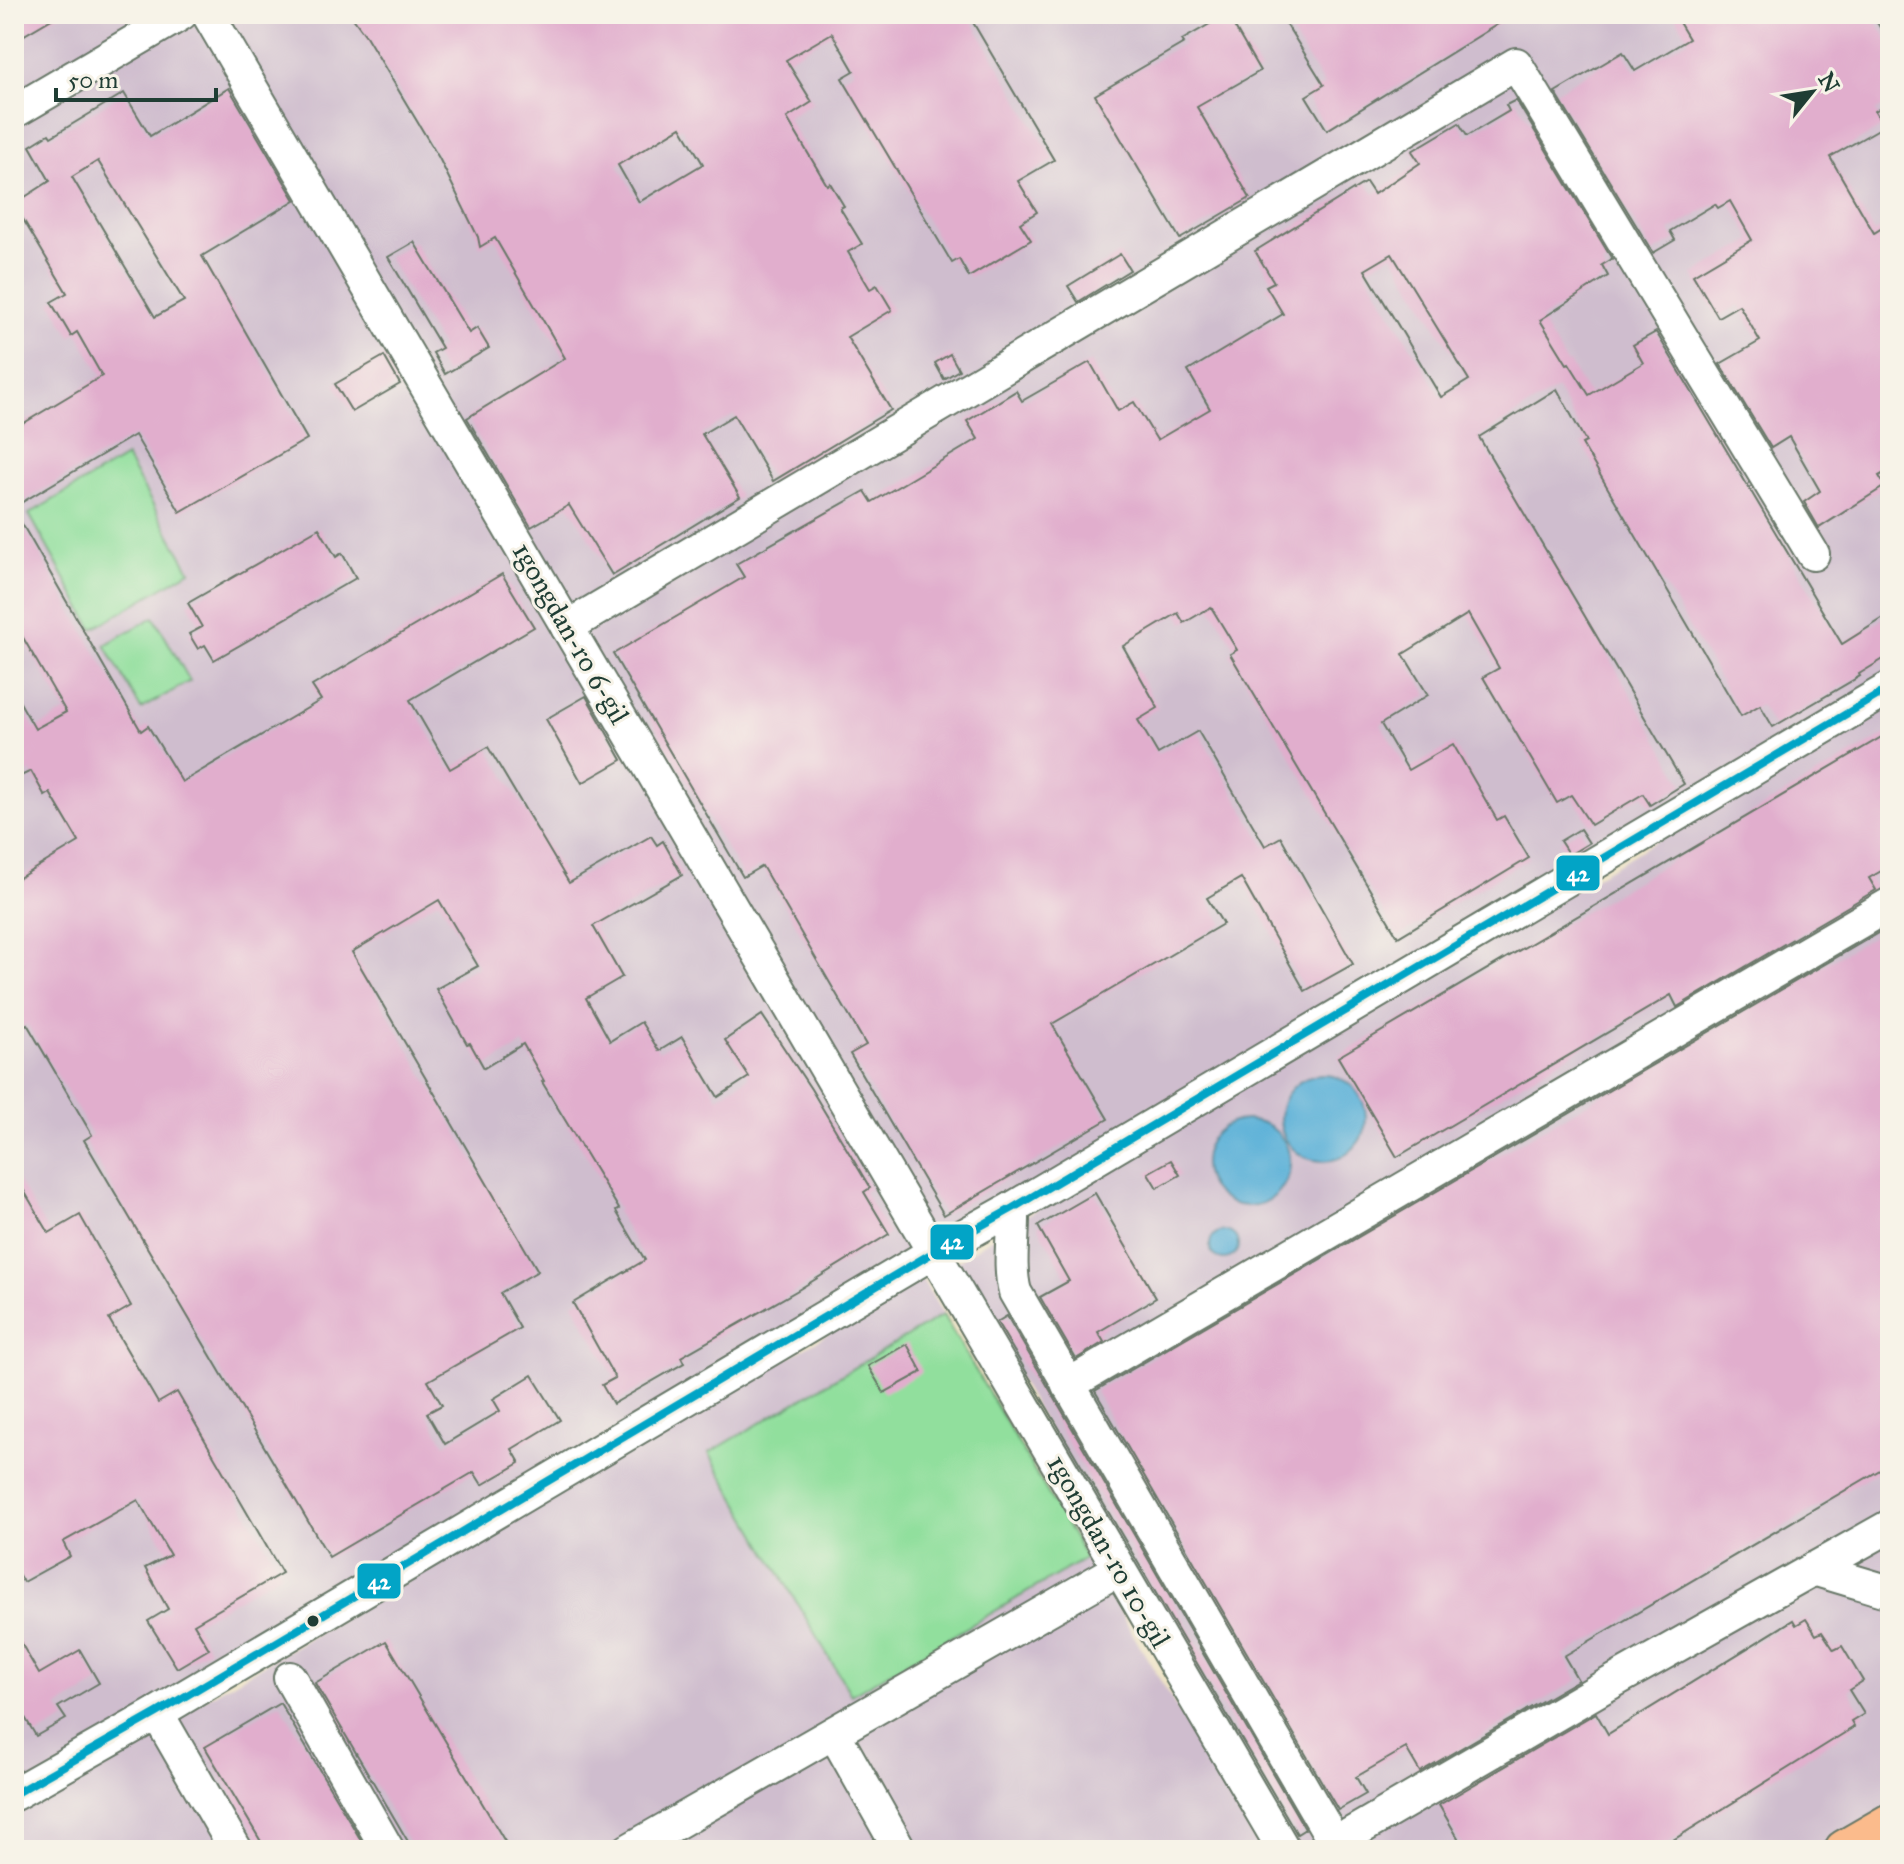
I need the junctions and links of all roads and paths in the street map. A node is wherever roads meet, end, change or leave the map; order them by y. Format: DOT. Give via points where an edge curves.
graph roads {
  1 [pos="181,14"];
  2 [pos="208,14"];
  3 [pos="14,112"];
  4 [pos="1813,554"];
  5 [pos="567,627"];
  6 [pos="1890,688"];
  7 [pos="1890,904"];
  8 [pos="1013,1208"];
  9 [pos="934,1252"];
  10 [pos="1068,1385"];
  11 [pos="1890,1526"];
  12 [pos="1119,1569"];
  13 [pos="1813,1569"];
  14 [pos="1890,1592"];
  15 [pos="290,1678"];
  16 [pos="157,1713"];
  17 [pos="834,1733"];
  18 [pos="14,1794"];
  19 [pos="1890,1824"];
  20 [pos="236,1850"];
  21 [pos="388,1850"];
  22 [pos="629,1850"];
  23 [pos="900,1850"];
  24 [pos="1284,1850"];
  25 [pos="1845,1850"];
  1 -- 3 [label="street"];
  2 -- 5 [label="street, 1gongdan-ro 6-gil"];
  4 -- 5 [label="street" via="1516,64"];
  5 -- 9 [label="street, 1gongdan-ro 6-gil"];
  6 -- 8 [label="street"];
  7 -- 10 [label="street"];
  8 -- 9 [label="street"];
  8 -- 10 [label="street" via="1015,1292"];
  9 -- 12 [label="street, 1gongdan-ro 10-gil"];
  9 -- 16 [label="street"];
  10 -- 13 [label="street" via="1332,1838 1342,1839"];
  11 -- 13 [label="street"];
  12 -- 17 [label="street"];
  12 -- 24 [label="street, 1gongdan-ro 10-gil"];
  13 -- 14 [label="street"];
  15 -- 21 [label="street"];
  16 -- 18 [label="street"];
  16 -- 20 [label="street"];
  17 -- 22 [label="street"];
  17 -- 23 [label="street"];
  19 -- 25 [label="main road"];
}
